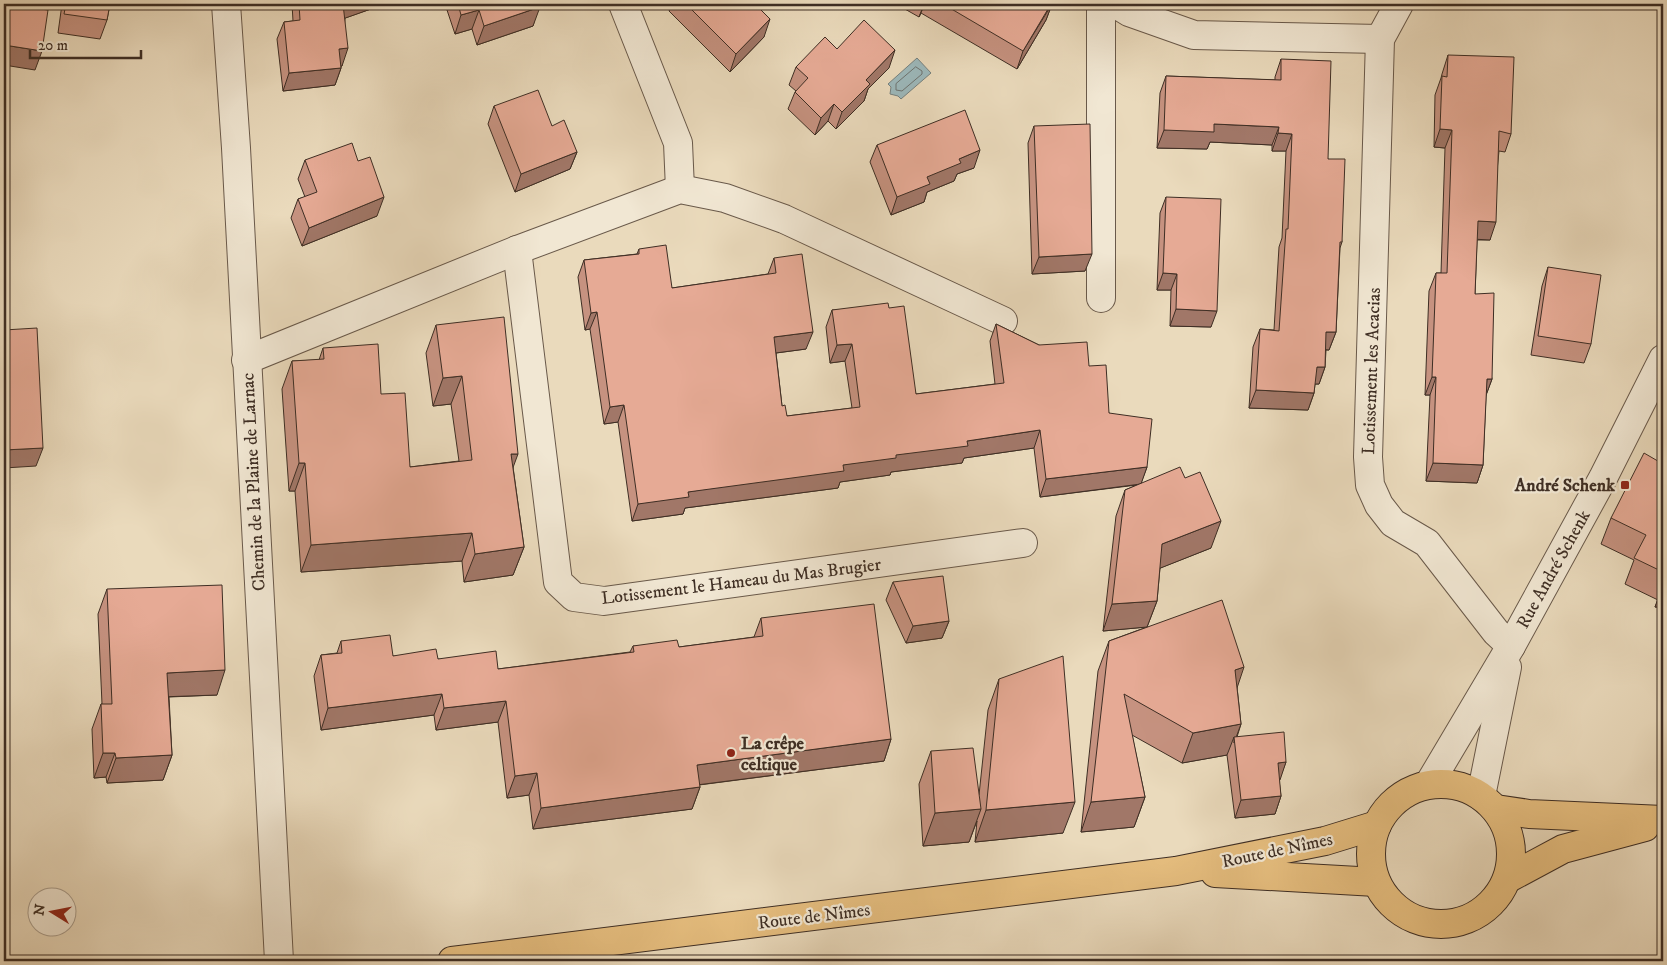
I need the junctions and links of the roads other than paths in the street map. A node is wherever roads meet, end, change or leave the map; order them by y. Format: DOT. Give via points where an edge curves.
graph roads {
  1 [pos="226,4"];
  2 [pos="623,4"];
  3 [pos="1101,4"];
  4 [pos="1399,4"];
  5 [pos="1122,8"];
  6 [pos="1380,39"];
  7 [pos="680,189"];
  8 [pos="517,250"];
  9 [pos="1101,298"];
  10 [pos="1003,321"];
  11 [pos="1663,359"];
  12 [pos="246,360"];
  13 [pos="1023,543"];
  14 [pos="1511,646"];
  15 [pos="1429,784"];
  16 [pos="1488,802"];
  17 [pos="1663,821"];
  18 [pos="1377,825"];
  19 [pos="1176,871"];
  20 [pos="1507,879"];
  21 [pos="1376,882"];
  22 [pos="279,961"];
  23 [pos="452,961"];
  1 -- 12 [label="street, Chemin de la Plaine de Larnac"];
  2 -- 7 [label="street" via="678,143"];
  3 -- 9 [label="street"];
  4 -- 6 [label="street, Lotissement les Acacias"];
  5 -- 6 [label="street" via="1194,35"];
  6 -- 14 [label="street, Lotissement les Acacias" via="1368,457 1370,485 1379,505 1393,523 1427,543 1496,632"];
  7 -- 8 [label="street"];
  7 -- 10 [label="street" via="725,198 784,219"];
  8 -- 12 [label="street"];
  8 -- 13 [label="street, Lotissement le Hameau du Mas Brugier" via="558,582 574,596 604,601"];
  11 -- 14 [label="street, Rue André Schenk" via="1603,478"];
  12 -- 22 [label="street, Chemin de la Plaine de Larnac"];
  14 -- 15 [label="street, Rue André Schenk"];
  14 -- 16 [label="street, Rue André Schenk"];
  15 -- 16 [label="main road" via="1456,785"];
  15 -- 18 [label="main road" via="1403,794 1392,803"];
  16 -- 17 [label="main road" via="1530,814"];
  16 -- 20 [label="main road" via="1508,831 1512,855"];
  17 -- 20 [label="main road" via="1563,849"];
  18 -- 19 [label="main road, Route de Nîmes" via="1325,840"];
  18 -- 21 [label="main road" via="1371,843 1371,863"];
  19 -- 21 [label="main road, Route de Nîmes"];
  19 -- 23 [label="main road, Route de Nîmes"];
  20 -- 21 [label="main road" via="1499,894 1474,916 1442,925 1425,923 1396,908"];
}
